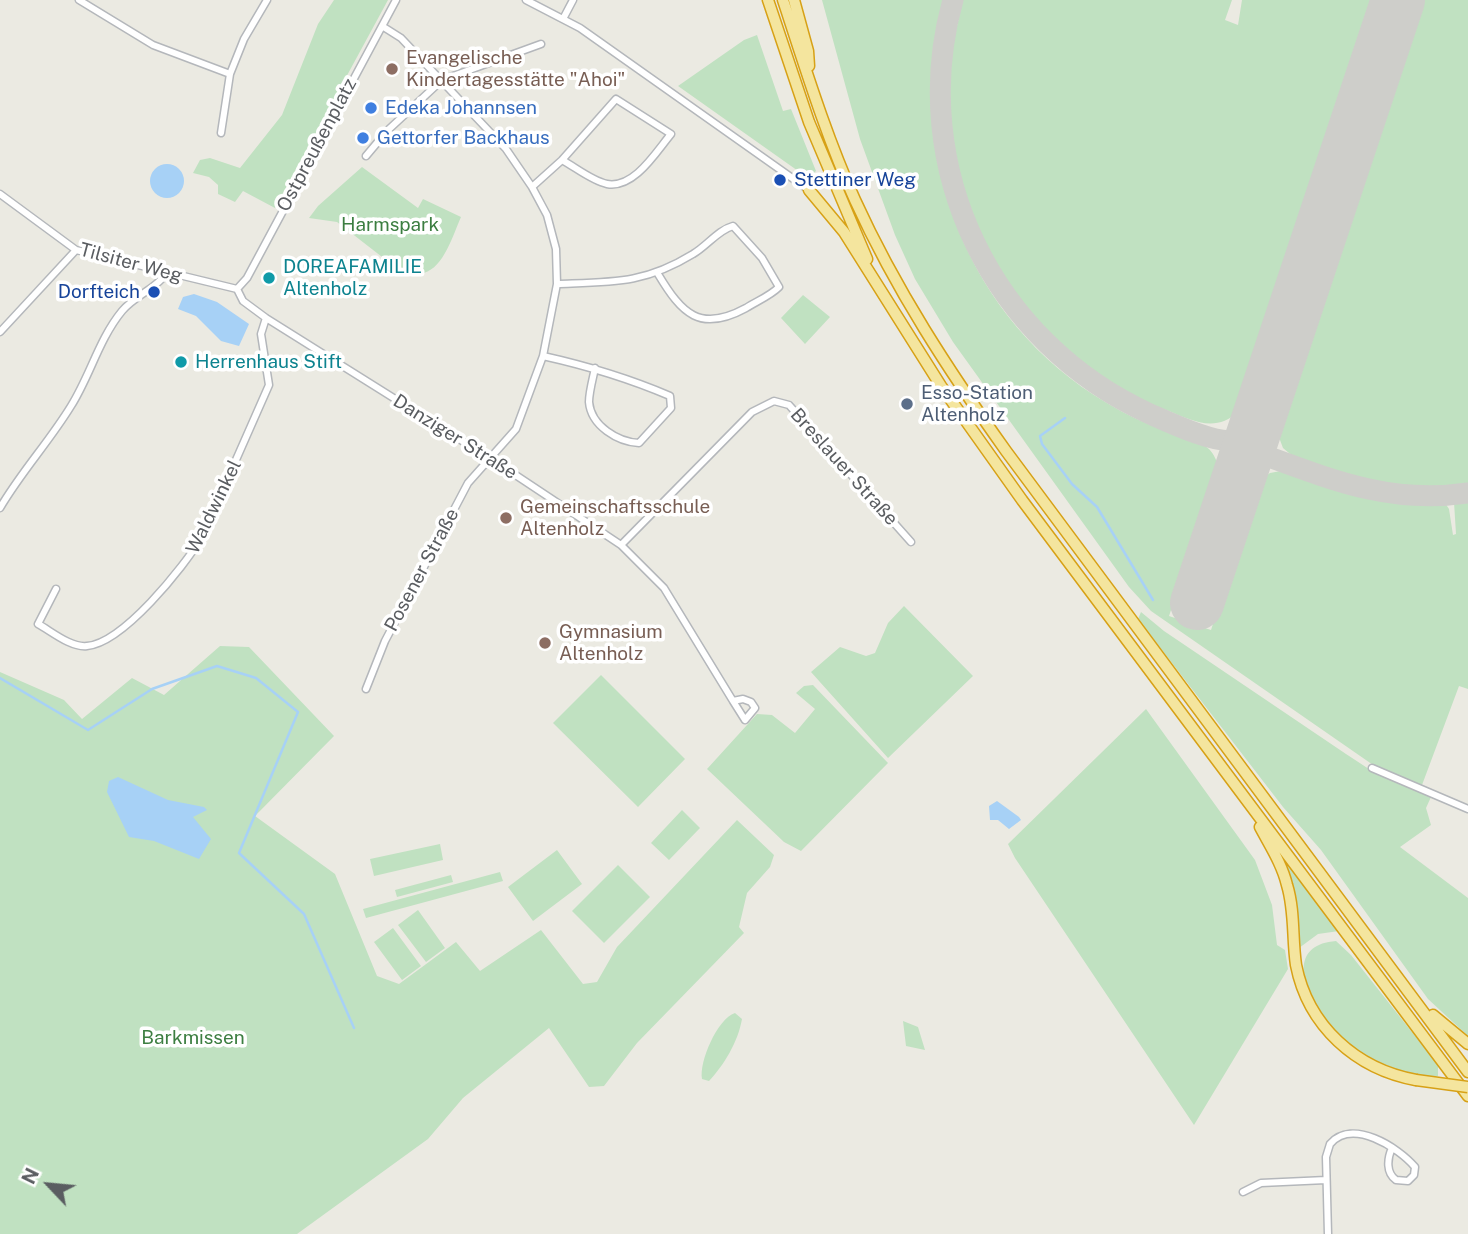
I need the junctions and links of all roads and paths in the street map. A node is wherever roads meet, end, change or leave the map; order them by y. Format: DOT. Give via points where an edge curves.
graph roads {
  1 [pos="79,0"];
  2 [pos="267,0"];
  3 [pos="396,0"];
  4 [pos="526,0"];
  5 [pos="573,0"];
  6 [pos="768,0"];
  7 [pos="783,0"];
  8 [pos="794,0"];
  9 [pos="563,19"];
  10 [pos="383,26"];
  11 [pos="541,44"];
  12 [pos="230,74"];
  13 [pos="442,80"];
  14 [pos="810,83"];
  15 [pos="221,133"];
  16 [pos="366,156"];
  17 [pos="562,160"];
  18 [pos="533,187"];
  19 [pos="809,190"];
  20 [pos="0,194"];
  21 [pos="76,250"];
  22 [pos="167,273"];
  23 [pos="658,274"];
  24 [pos="557,284"];
  25 [pos="237,289"];
  26 [pos="883,291"];
  27 [pos="266,318"];
  28 [pos="0,332"];
  29 [pos="543,356"];
  30 [pos="595,368"];
  31 [pos="489,458"];
  32 [pos="0,508"];
  33 [pos="911,542"];
  34 [pos="621,545"];
  35 [pos="56,589"];
  36 [pos="366,689"];
  37 [pos="733,701"];
  38 [pos="1372,768"];
  39 [pos="1245,800"];
  40 [pos="1468,809"];
  41 [pos="1403,985"];
  42 [pos="1468,1044"];
  43 [pos="1468,1072"];
  44 [pos="1468,1087"];
  45 [pos="1468,1096"];
  46 [pos="1392,1149"];
  47 [pos="1326,1180"];
  48 [pos="1243,1192"];
  49 [pos="1328,1234"];
  1 -- 12 [label="street" via="153,45"];
  2 -- 12 [label="street"];
  3 -- 10 [label="street, Ostpreußenplatz"];
  4 -- 9 [label="street"];
  5 -- 9 [label="street"];
  6 -- 26 [label="highway" via="808,122"];
  7 -- 14 [label="highway"];
  8 -- 14 [label="highway" via="808,51"];
  9 -- 19 [label="street"];
  10 -- 13 [label="street, Posener Straße"];
  10 -- 25 [label="street, Ostpreußenplatz"];
  11 -- 13 [label="street"];
  12 -- 15 [label="street"];
  13 -- 16 [label="street"];
  13 -- 18 [label="street, Posener Straße" via="506,149"];
  14 -- 41 [label="highway" via="871,233 938,353 1018,468"];
  17 -- 17 [label="street" via="615,99 671,135 645,166 620,184 605,184"];
  17 -- 18 [label="street"];
  18 -- 24 [label="street, Posener Straße" via="556,249"];
  19 -- 26 [label="highway" via="832,215"];
  20 -- 21 [label="street, Tilsiter Weg"];
  21 -- 22 [label="street, Tilsiter Weg"];
  21 -- 28 [label="street"];
  22 -- 25 [label="street, Tilsiter Weg"];
  22 -- 32 [label="street" via="138,293 109,329 72,404"];
  23 -- 23 [label="street" via="733,226 762,258 779,287 725,319 706,319 686,313"];
  23 -- 24 [label="street"];
  24 -- 29 [label="street, Posener Straße"];
  25 -- 27 [label="street, Danziger Straße" via="243,300"];
  26 -- 39 [label="highway" via="969,426"];
  27 -- 31 [label="street, Danziger Straße"];
  27 -- 35 [label="street, Waldwinkel" via="261,334 269,385 188,560 146,608 100,643 84,647 38,624"];
  29 -- 30 [label="street"];
  29 -- 31 [label="street, Posener Straße" via="516,429"];
  30 -- 30 [label="street" via="670,396 671,408 639,443 610,435 596,419 589,404"];
  31 -- 34 [label="street, Danziger Straße"];
  31 -- 36 [label="street, Posener Straße" via="452,513 372,667"];
  33 -- 34 [label="street, Breslauer Straße" via="789,405 774,401 743,421"];
  34 -- 37 [label="street, Danziger Straße" via="664,588"];
  38 -- 40 [label="street"];
  39 -- 44 [label="highway, bridge" via="1282,868 1292,906 1298,971 1314,1013 1360,1060 1388,1073"];
  39 -- 45 [label="highway"];
  41 -- 42 [label="highway"];
  41 -- 43 [label="highway"];
  46 -- 46 [label="street" via="1388,1160 1391,1174 1396,1180 1408,1181 1415,1167"];
  46 -- 47 [label="street" via="1369,1136 1339,1136 1327,1151"];
  47 -- 48 [label="street" via="1261,1183"];
  47 -- 49 [label="street"];
}
